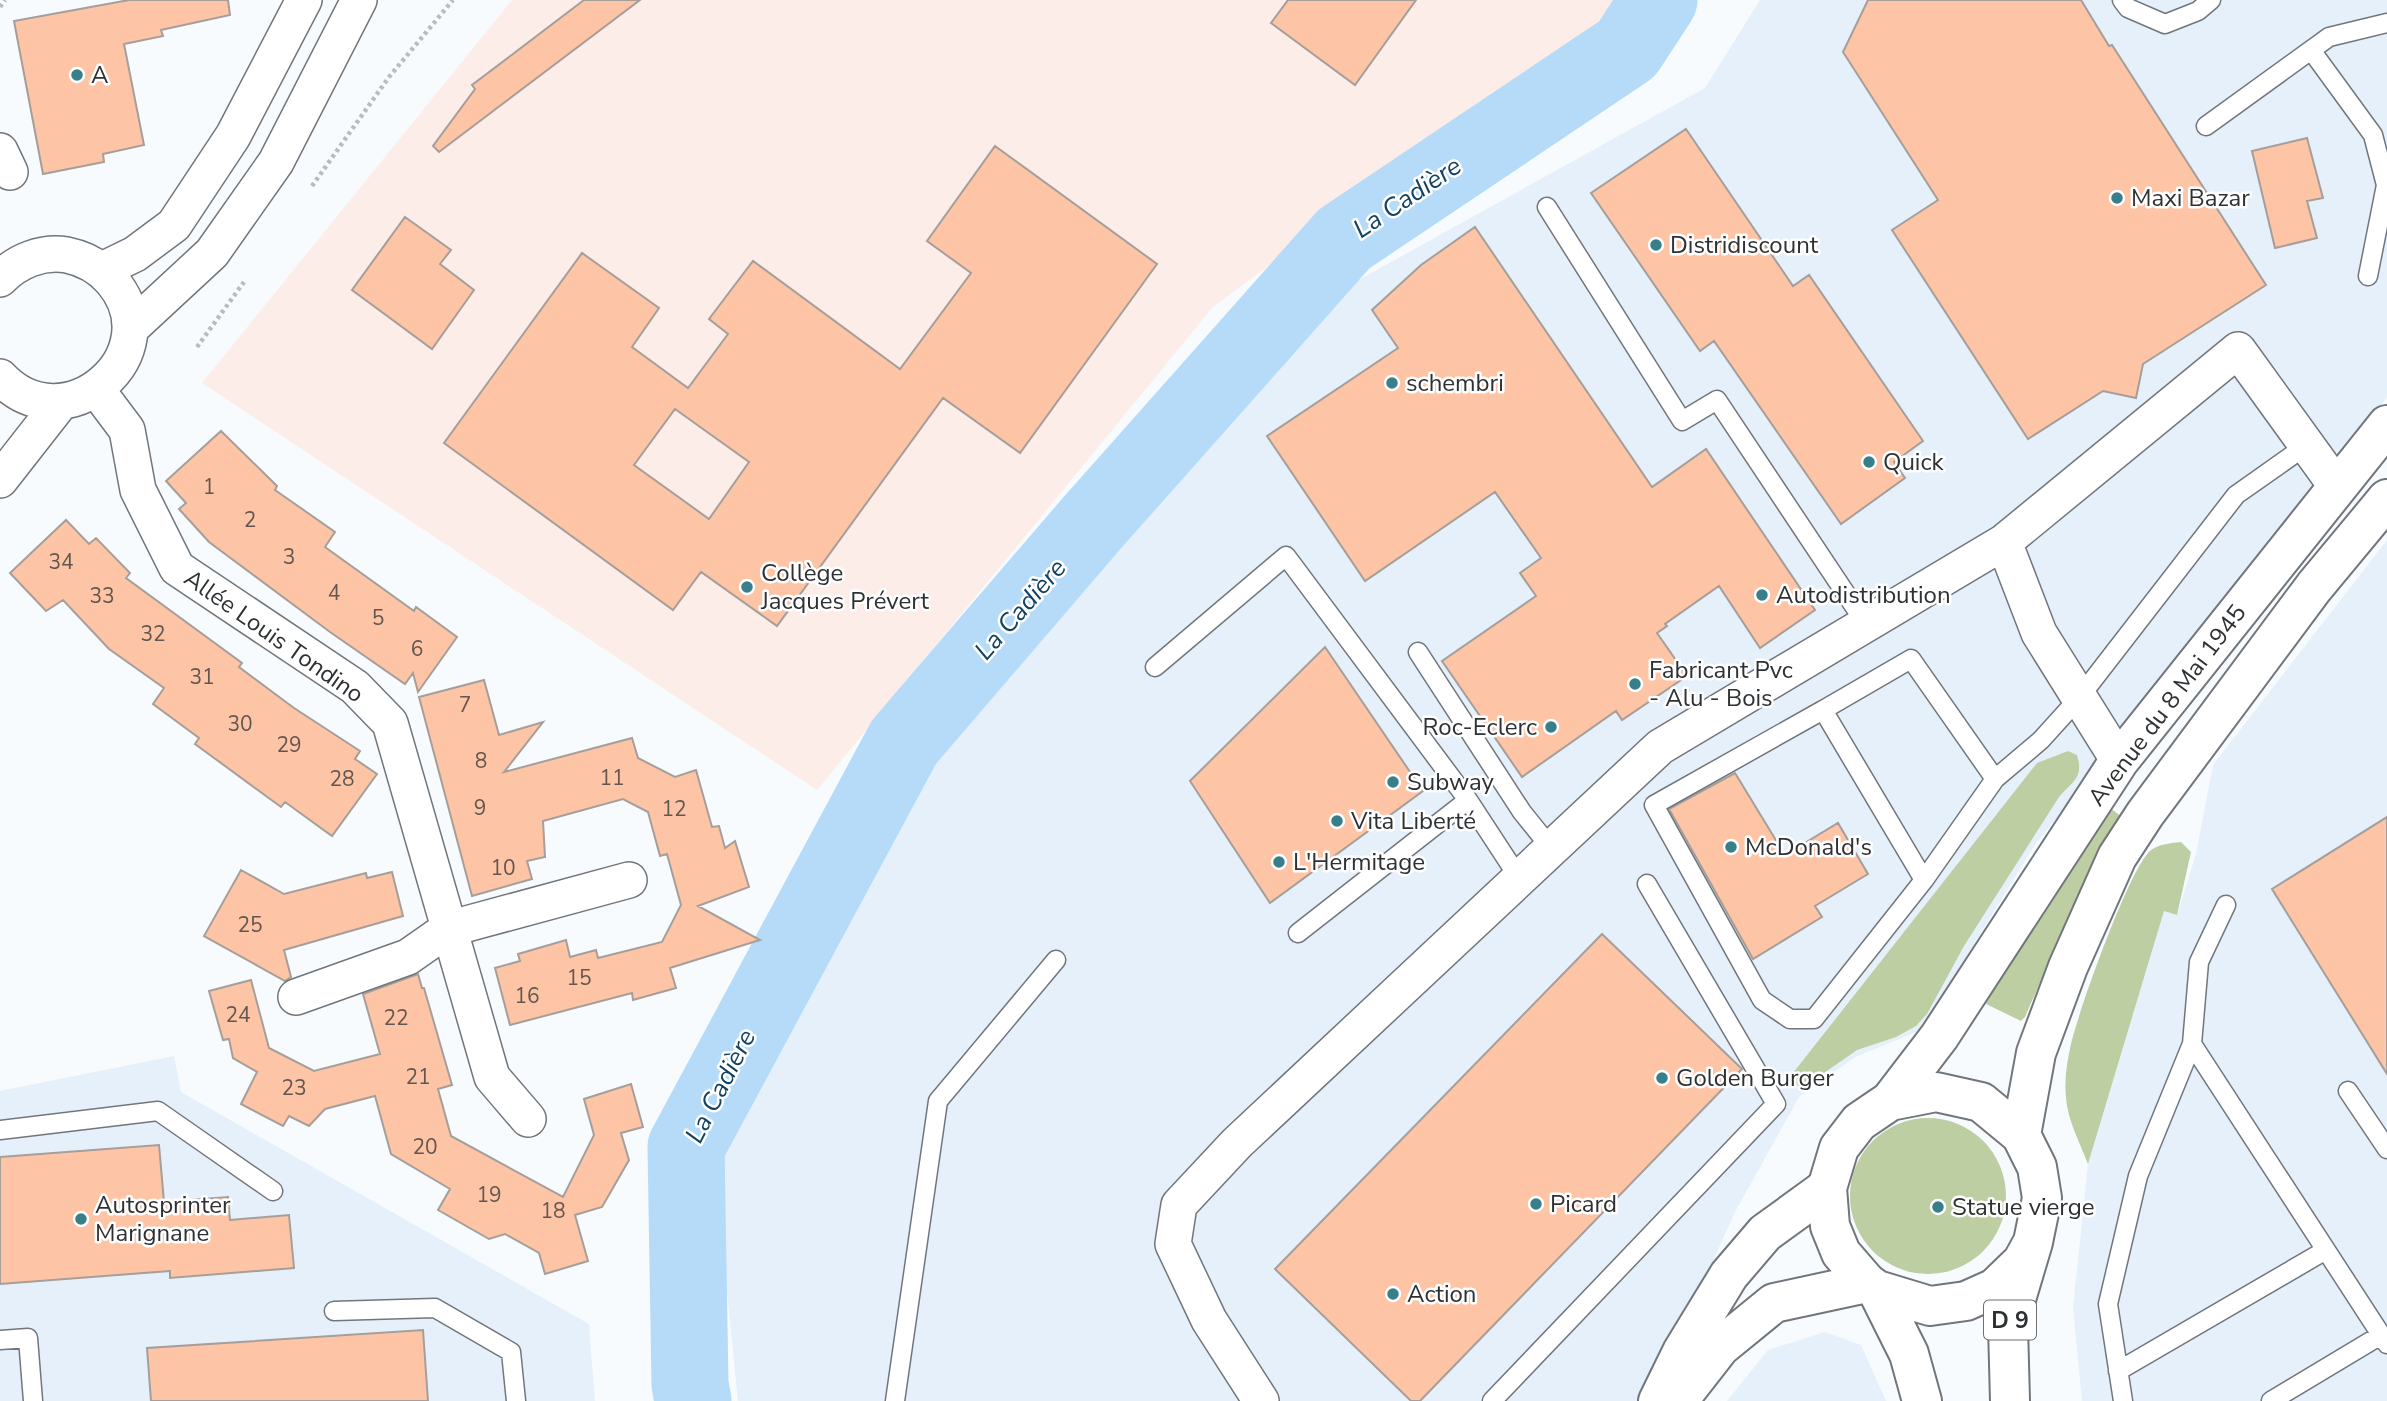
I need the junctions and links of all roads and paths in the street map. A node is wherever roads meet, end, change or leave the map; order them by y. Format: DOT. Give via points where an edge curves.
graph roads {
  1 [pos="4,0"];
  2 [pos="304,0"];
  3 [pos="359,0"];
  4 [pos="453,0"];
  5 [pos="2122,0"];
  6 [pos="2211,0"];
  7 [pos="0,7"];
  8 [pos="2387,23"];
  9 [pos="2311,50"];
  10 [pos="2206,126"];
  11 [pos="309,190"];
  12 [pos="1547,207"];
  13 [pos="3,270"];
  14 [pos="102,270"];
  15 [pos="2368,276"];
  16 [pos="245,279"];
  17 [pos="130,329"];
  18 [pos="198,347"];
  19 [pos="1,380"];
  20 [pos="97,390"];
  21 [pos="61,402"];
  22 [pos="2387,425"];
  23 [pos="2307,445"];
  24 [pos="0,480"];
  25 [pos="2336,487"];
  26 [pos="2387,499"];
  27 [pos="2004,542"];
  28 [pos="1866,624"];
  29 [pos="1418,652"];
  30 [pos="1155,667"];
  31 [pos="2079,698"];
  32 [pos="1823,710"];
  33 [pos="2119,761"];
  34 [pos="1995,779"];
  35 [pos="1468,800"];
  36 [pos="1551,848"];
  37 [pos="1519,878"];
  38 [pos="629,880"];
  39 [pos="1924,880"];
  40 [pos="1647,884"];
  41 [pos="2226,905"];
  42 [pos="448,929"];
  43 [pos="1298,933"];
  44 [pos="1056,960"];
  45 [pos="296,997"];
  46 [pos="2192,1044"];
  47 [pos="2348,1091"];
  48 [pos="1890,1101"];
  49 [pos="528,1119"];
  50 [pos="0,1130"];
  51 [pos="2021,1135"];
  52 [pos="2387,1149"];
  53 [pos="1827,1188"];
  54 [pos="273,1191"];
  55 [pos="2033,1242"];
  56 [pos="2326,1250"];
  57 [pos="1872,1287"];
  58 [pos="334,1311"];
  59 [pos="2384,1339"];
  60 [pos="0,1340"];
  61 [pos="1909,1354"];
  62 [pos="2118,1371"];
  63 [pos="33,1401"];
  64 [pos="516,1401"];
  65 [pos="895,1401"];
  66 [pos="1261,1401"];
  67 [pos="1492,1401"];
  68 [pos="1658,1401"];
  69 [pos="1678,1401"];
  70 [pos="1904,1401"];
  71 [pos="1922,1401"];
  72 [pos="2010,1401"];
  73 [pos="2123,1401"];
  74 [pos="2271,1401"];
  1 -- 7 [label="path"];
  2 -- 14 [label="street" via="233,135 174,225 135,254"];
  3 -- 17 [label="street" via="276,162 212,253"];
  4 -- 11 [label="path" via="389,77"];
  5 -- 6 [label="lane" via="2129,8 2165,24 2198,12"];
  8 -- 9 [label="lane" via="2329,37"];
  9 -- 10 [label="lane"];
  9 -- 15 [label="lane" via="2373,135 2386,185"];
  12 -- 28 [label="lane" via="1682,421 1717,400"];
  13 -- 14 [label="street" via="55,254 80,258"];
  14 -- 17 [label="street" via="119,289"];
  16 -- 18 [label="path"];
  17 -- 20 [label="street" via="115,373"];
  19 -- 21 [label="street" via="21,394"];
  20 -- 21 [label="street"];
  20 -- 42 [label="street, Allée Louis Tondino" via="127,430 138,490 177,568 355,687 390,723"];
  21 -- 24 [label="street"];
  22 -- 25 [label="main road, Avenue du 8 Mai 1945"];
  23 -- 25 [label="street"];
  23 -- 27 [label="street" via="2238,350"];
  23 -- 31 [label="lane" via="2236,495"];
  25 -- 33 [label="main road, Avenue du 8 Mai 1945"];
  26 -- 51 [label="main road, Avenue du 8 Mai 1945" via="2314,587 2117,856 2036,1053"];
  27 -- 28 [label="street"];
  27 -- 31 [label="street" via="2039,633"];
  28 -- 36 [label="street" via="1660,747"];
  29 -- 36 [label="lane" via="1522,812"];
  30 -- 35 [label="lane" via="1286,556"];
  31 -- 33 [label="street"];
  31 -- 34 [label="lane" via="2041,740"];
  32 -- 34 [label="lane" via="1911,659"];
  32 -- 39 [label="lane"];
  32 -- 39 [label="lane" via="1654,805 1762,1000 1790,1019 1814,1019"];
  33 -- 48 [label="main road, Avenue du 8 Mai 1945" via="1938,1037"];
  34 -- 39 [label="lane"];
  35 -- 37 [label="lane"];
  35 -- 43 [label="lane"];
  36 -- 37 [label="street"];
  37 -- 66 [label="street" via="1237,1143 1179,1205 1173,1244 1209,1320"];
  38 -- 42 [label="street"];
  40 -- 67 [label="lane" via="1776,1104"];
  41 -- 46 [label="lane" via="2199,962"];
  42 -- 45 [label="street" via="408,957"];
  42 -- 49 [label="street, Allée Louis Tondino" via="492,1077"];
  44 -- 65 [label="lane" via="938,1101"];
  46 -- 56 [label="lane"];
  46 -- 62 [label="lane" via="2138,1176 2108,1304"];
  47 -- 52 [label="lane"];
  48 -- 51 [label="main road" via="1936,1091 1981,1102"];
  48 -- 53 [label="main road" via="1859,1122 1839,1148"];
  50 -- 54 [label="lane" via="158,1111"];
  51 -- 55 [label="main road" via="2038,1167 2042,1198"];
  53 -- 57 [label="main road" via="1830,1226 1841,1253"];
  53 -- 68 [label="main road" via="1765,1233 1729,1275"];
  55 -- 57 [label="main road" via="2022,1262 1995,1288 1966,1301 1930,1306"];
  55 -- 72 [label="main road, D 9" via="2008,1326"];
  56 -- 59 [label="lane"];
  56 -- 62 [label="lane"];
  57 -- 61 [label="main road"];
  57 -- 69 [label="main road" via="1774,1303 1720,1347"];
  58 -- 64 [label="lane" via="435,1308 511,1352"];
  59 -- 74 [label="lane"];
  60 -- 63 [label="lane" via="28,1338"];
  61 -- 70 [label="lane"];
  61 -- 71 [label="main road"];
  62 -- 73 [label="lane"];
}
